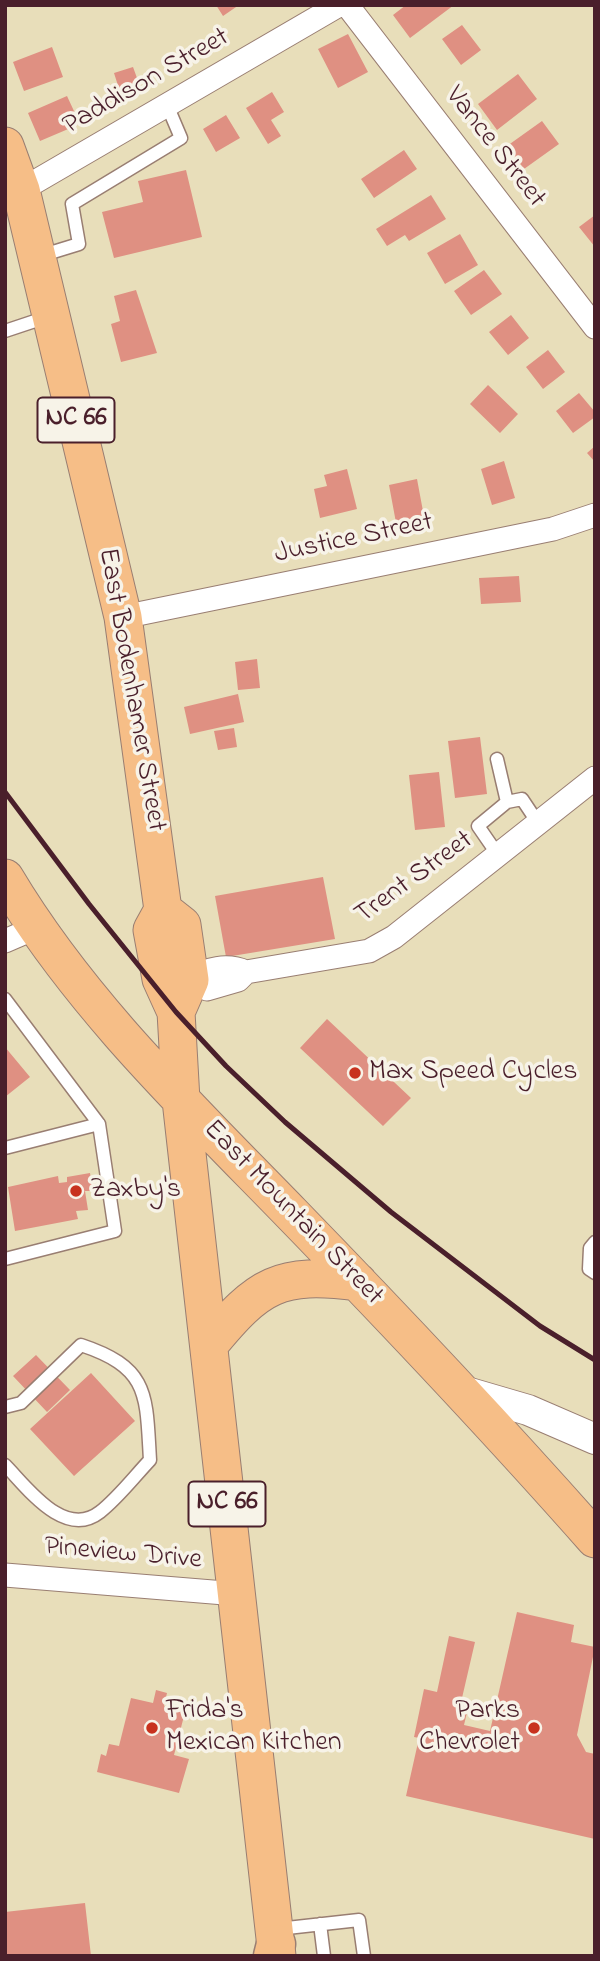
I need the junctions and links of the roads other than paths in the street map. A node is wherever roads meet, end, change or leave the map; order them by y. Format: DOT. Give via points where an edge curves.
graph roads {
  1 [pos="338,5"];
  2 [pos="347,5"];
  3 [pos="167,105"];
  4 [pos="5,146"];
  5 [pos="21,190"];
  6 [pos="37,257"];
  7 [pos="51,316"];
  8 [pos="595,327"];
  9 [pos="5,331"];
  10 [pos="595,515"];
  11 [pos="124,617"];
  12 [pos="497,759"];
  13 [pos="595,778"];
  14 [pos="507,802"];
  15 [pos="538,823"];
  16 [pos="498,855"];
  17 [pos="5,878"];
  18 [pos="20,935"];
  19 [pos="183,996"];
  20 [pos="5,999"];
  21 [pos="181,1100"];
  22 [pos="99,1124"];
  23 [pos="5,1148"];
  24 [pos="595,1242"];
  25 [pos="5,1259"];
  26 [pos="595,1273"];
  27 [pos="358,1282"];
  28 [pos="209,1345"];
  29 [pos="463,1391"];
  30 [pos="5,1407"];
  31 [pos="595,1438"];
  32 [pos="5,1465"];
  33 [pos="595,1539"];
  34 [pos="5,1575"];
  35 [pos="237,1594"];
  36 [pos="320,1924"];
  37 [pos="275,1946"];
  38 [pos="324,1956"];
  39 [pos="364,1956"];
  1 -- 3 [label="street, Paddison Street"];
  2 -- 8 [label="street, Vance Street"];
  3 -- 5 [label="street, Paddison Street"];
  3 -- 6 [label="lane" via="181,138 72,204 79,244"];
  4 -- 5 [label="main road, East Bodenhamer Street / NC 66"];
  5 -- 6 [label="main road, East Bodenhamer Street / NC 66"];
  6 -- 7 [label="main road, East Bodenhamer Street / NC 66"];
  7 -- 9 [label="lane"];
  7 -- 11 [label="main road, East Bodenhamer Street / NC 66"];
  10 -- 11 [label="street, Justice Street" via="553,529"];
  11 -- 19 [label="main road, East Bodenhamer Street / NC 66" via="163,910 152,930 161,979"];
  12 -- 14 [label="lane"];
  13 -- 15 [label="street, Trent Street"];
  14 -- 15 [label="lane" via="522,799"];
  14 -- 16 [label="lane" via="478,826"];
  15 -- 16 [label="street, Trent Street"];
  16 -- 19 [label="street, Trent Street" via="394,937 369,951 246,972 238,980"];
  17 -- 18 [label="main road, East Mountain Street"];
  18 -- 21 [label="main road, East Mountain Street"];
  19 -- 21 [label="main road, East Bodenhamer Street / NC 66"];
  20 -- 22 [label="lane"];
  21 -- 27 [label="main road, East Mountain Street"];
  21 -- 28 [label="main road, NC 66"];
  22 -- 23 [label="lane"];
  22 -- 25 [label="lane" via="116,1231"];
  24 -- 26 [label="lane" via="590,1248 589,1269"];
  27 -- 28 [label="main road" via="322,1278 276,1284 240,1307"];
  27 -- 29 [label="main road, East Mountain Street"];
  28 -- 35 [label="main road, NC 66"];
  29 -- 31 [label="street" via="528,1410"];
  29 -- 33 [label="main road, East Mountain Street"];
  30 -- 32 [label="lane" via="21,1403 81,1345 107,1354 133,1373 147,1404 150,1460 98,1514 86,1518 67,1518 46,1507"];
  34 -- 35 [label="street, Pineview Drive"];
  35 -- 37 [label="main road, NC 66"];
  36 -- 37 [label="lane"];
  36 -- 38 [label="lane"];
  36 -- 39 [label="lane" via="359,1920"];
}
